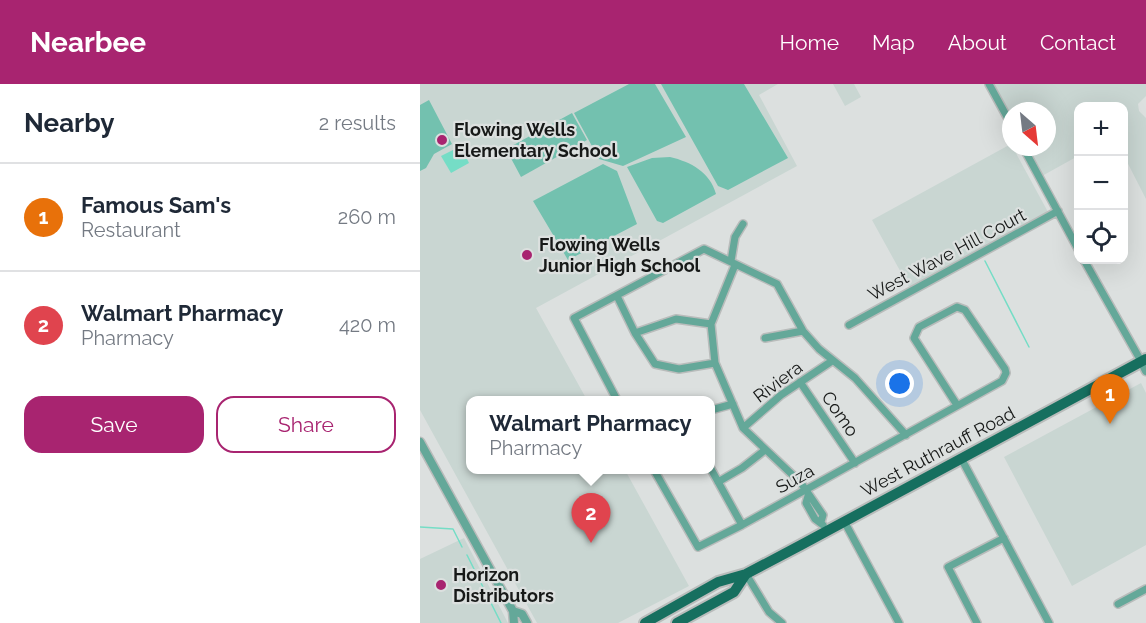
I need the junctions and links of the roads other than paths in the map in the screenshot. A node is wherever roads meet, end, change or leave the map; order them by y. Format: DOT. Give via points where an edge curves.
graph roads {
  1 [pos="989,84"];
  2 [pos="1002,108"];
  3 [pos="1028,156"];
  4 [pos="1058,212"];
  5 [pos="743,224"];
  6 [pos="1074,242"];
  7 [pos="733,263"];
  8 [pos="1086,264"];
  9 [pos="616,296"];
  10 [pos="711,324"];
  11 [pos="849,325"];
  12 [pos="803,331"];
  13 [pos="634,333"];
  14 [pos="765,338"];
  15 [pos="832,361"];
  16 [pos="715,363"];
  17 [pos="1144,364"];
  18 [pos="800,382"];
  19 [pos="615,396"];
  20 [pos="733,404"];
  21 [pos="957,405"];
  22 [pos="715,409"];
  23 [pos="743,428"];
  24 [pos="906,435"];
  25 [pos="420,442"];
  26 [pos="765,450"];
  27 [pos="423,453"];
  28 [pos="961,458"];
  29 [pos="855,463"];
  30 [pos="656,474"];
  31 [pos="713,474"];
  32 [pos="718,482"];
  33 [pos="806,493"];
  34 [pos="844,521"];
  35 [pos="742,525"];
  36 [pos="823,526"];
  37 [pos="1004,538"];
  38 [pos="746,574"];
  39 [pos="1146,589"];
  40 [pos="1118,604"];
  41 [pos="513,611"];
  42 [pos="514,623"];
  43 [pos="527,623"];
  44 [pos="645,623"];
  45 [pos="677,623"];
  46 [pos="782,623"];
  47 [pos="899,623"];
  48 [pos="977,623"];
  49 [pos="1049,623"];
  1 -- 2 [label="street"];
  3 -- 4 [label="street"];
  4 -- 6 [label="street"];
  4 -- 11 [label="street, West Wave Hill Court"];
  5 -- 7 [label="street" via="735,237"];
  7 -- 9 [label="street" via="705,249"];
  7 -- 10 [label="street"];
  7 -- 12 [label="street" via="777,284"];
  8 -- 17 [label="street"];
  9 -- 13 [label="street"];
  9 -- 19 [label="street" via="574,318"];
  10 -- 13 [label="street" via="676,319"];
  10 -- 16 [label="street"];
  12 -- 14 [label="street"];
  12 -- 15 [label="street"];
  13 -- 16 [label="street" via="655,364 679,369"];
  15 -- 18 [label="street, Riviera"];
  15 -- 24 [label="street" via="855,378"];
  16 -- 20 [label="street"];
  17 -- 28 [label="main road, West Ruthrauff Road"];
  18 -- 23 [label="street, Riviera"];
  18 -- 29 [label="street, Como"];
  20 -- 22 [label="street"];
  20 -- 23 [label="street"];
  21 -- 21 [label="street, Suza" via="913,332 960,304 1005,369 1006,379"];
  21 -- 24 [label="street, Suza"];
  23 -- 26 [label="street"];
  24 -- 29 [label="street, Suza"];
  25 -- 27 [label="street"];
  26 -- 32 [label="street"];
  26 -- 33 [label="street" via="801,483"];
  27 -- 41 [label="street"];
  28 -- 34 [label="main road, West Ruthrauff Road"];
  28 -- 37 [label="street"];
  29 -- 33 [label="street, Suza"];
  30 -- 35 [label="street, Suza" via="698,547"];
  31 -- 32 [label="street"];
  32 -- 35 [label="street"];
  33 -- 35 [label="street, Suza"];
  33 -- 36 [label="street" via="806,503"];
  34 -- 36 [label="main road, West Ruthrauff Road"];
  34 -- 47 [label="street"];
  36 -- 38 [label="main road, West Ruthrauff Road"];
  37 -- 48 [label="street" via="948,567"];
  37 -- 49 [label="street"];
  38 -- 44 [label="main road, West Ruthrauff Road" via="718,582"];
  38 -- 45 [label="main road, West Ruthrauff Road" via="734,592"];
  38 -- 46 [label="street" via="769,612"];
  39 -- 40 [label="street"];
  41 -- 42 [label="street"];
  41 -- 43 [label="street" via="522,614"];
}
